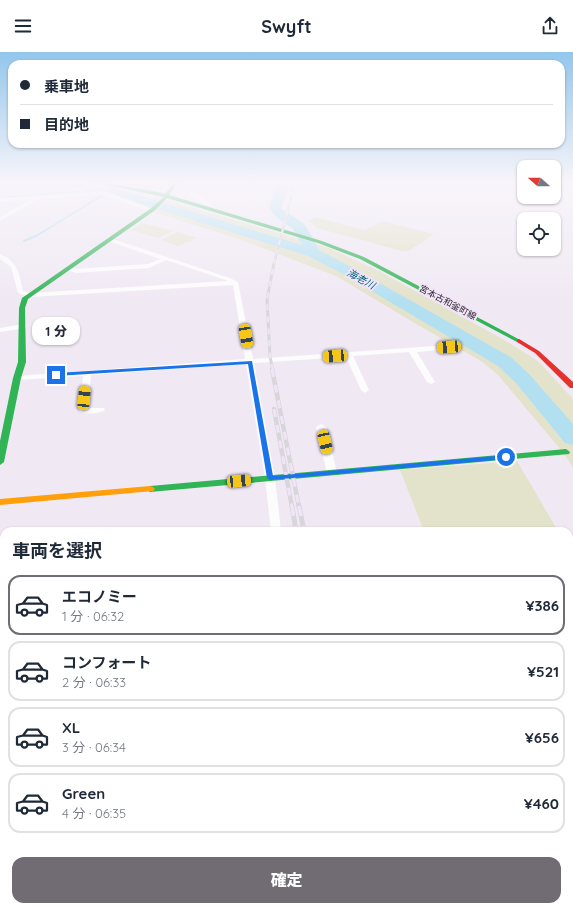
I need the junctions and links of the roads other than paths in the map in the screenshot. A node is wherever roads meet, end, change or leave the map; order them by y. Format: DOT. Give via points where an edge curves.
graph roads {
  1 [pos="134,222"];
  2 [pos="254,222"];
  3 [pos="110,240"];
  4 [pos="0,256"];
  5 [pos="166,258"];
  6 [pos="67,269"];
  7 [pos="236,283"];
  8 [pos="29,295"];
  9 [pos="23,326"];
  10 [pos="0,330"];
  11 [pos="449,347"];
  12 [pos="412,350"];
  13 [pos="349,355"];
  14 [pos="250,362"];
  15 [pos="87,373"];
  16 [pos="17,378"];
  17 [pos="431,382"];
  18 [pos="573,386"];
  19 [pos="364,390"];
  20 [pos="101,410"];
  21 [pos="321,427"];
  22 [pos="566,452"];
  23 [pos="0,462"];
  24 [pos="332,473"];
  25 [pos="270,478"];
  26 [pos="0,502"];
  27 [pos="276,527"];
  1 -- 3 [label="street"];
  2 -- 18 [label="street, 宮本古和釜町線" via="311,239 380,266 537,352"];
  3 -- 5 [label="street"];
  3 -- 6 [label="street"];
  4 -- 8 [label="street" via="14,265 20,292"];
  5 -- 6 [label="street" via="149,266 76,271"];
  5 -- 7 [label="street" via="228,278"];
  6 -- 8 [label="street"];
  7 -- 8 [label="street"];
  7 -- 14 [label="street"];
  8 -- 9 [label="street" via="23,304"];
  9 -- 10 [label="street"];
  9 -- 16 [label="street" via="23,354"];
  11 -- 12 [label="street"];
  12 -- 13 [label="street"];
  12 -- 17 [label="street"];
  13 -- 14 [label="street"];
  13 -- 19 [label="street"];
  14 -- 15 [label="street"];
  14 -- 25 [label="street"];
  15 -- 16 [label="street"];
  15 -- 20 [label="street" via="83,411"];
  16 -- 23 [label="street"];
  21 -- 24 [label="street"];
  22 -- 24 [label="street"];
  24 -- 25 [label="street"];
  25 -- 26 [label="street"];
  25 -- 27 [label="street"];
}
